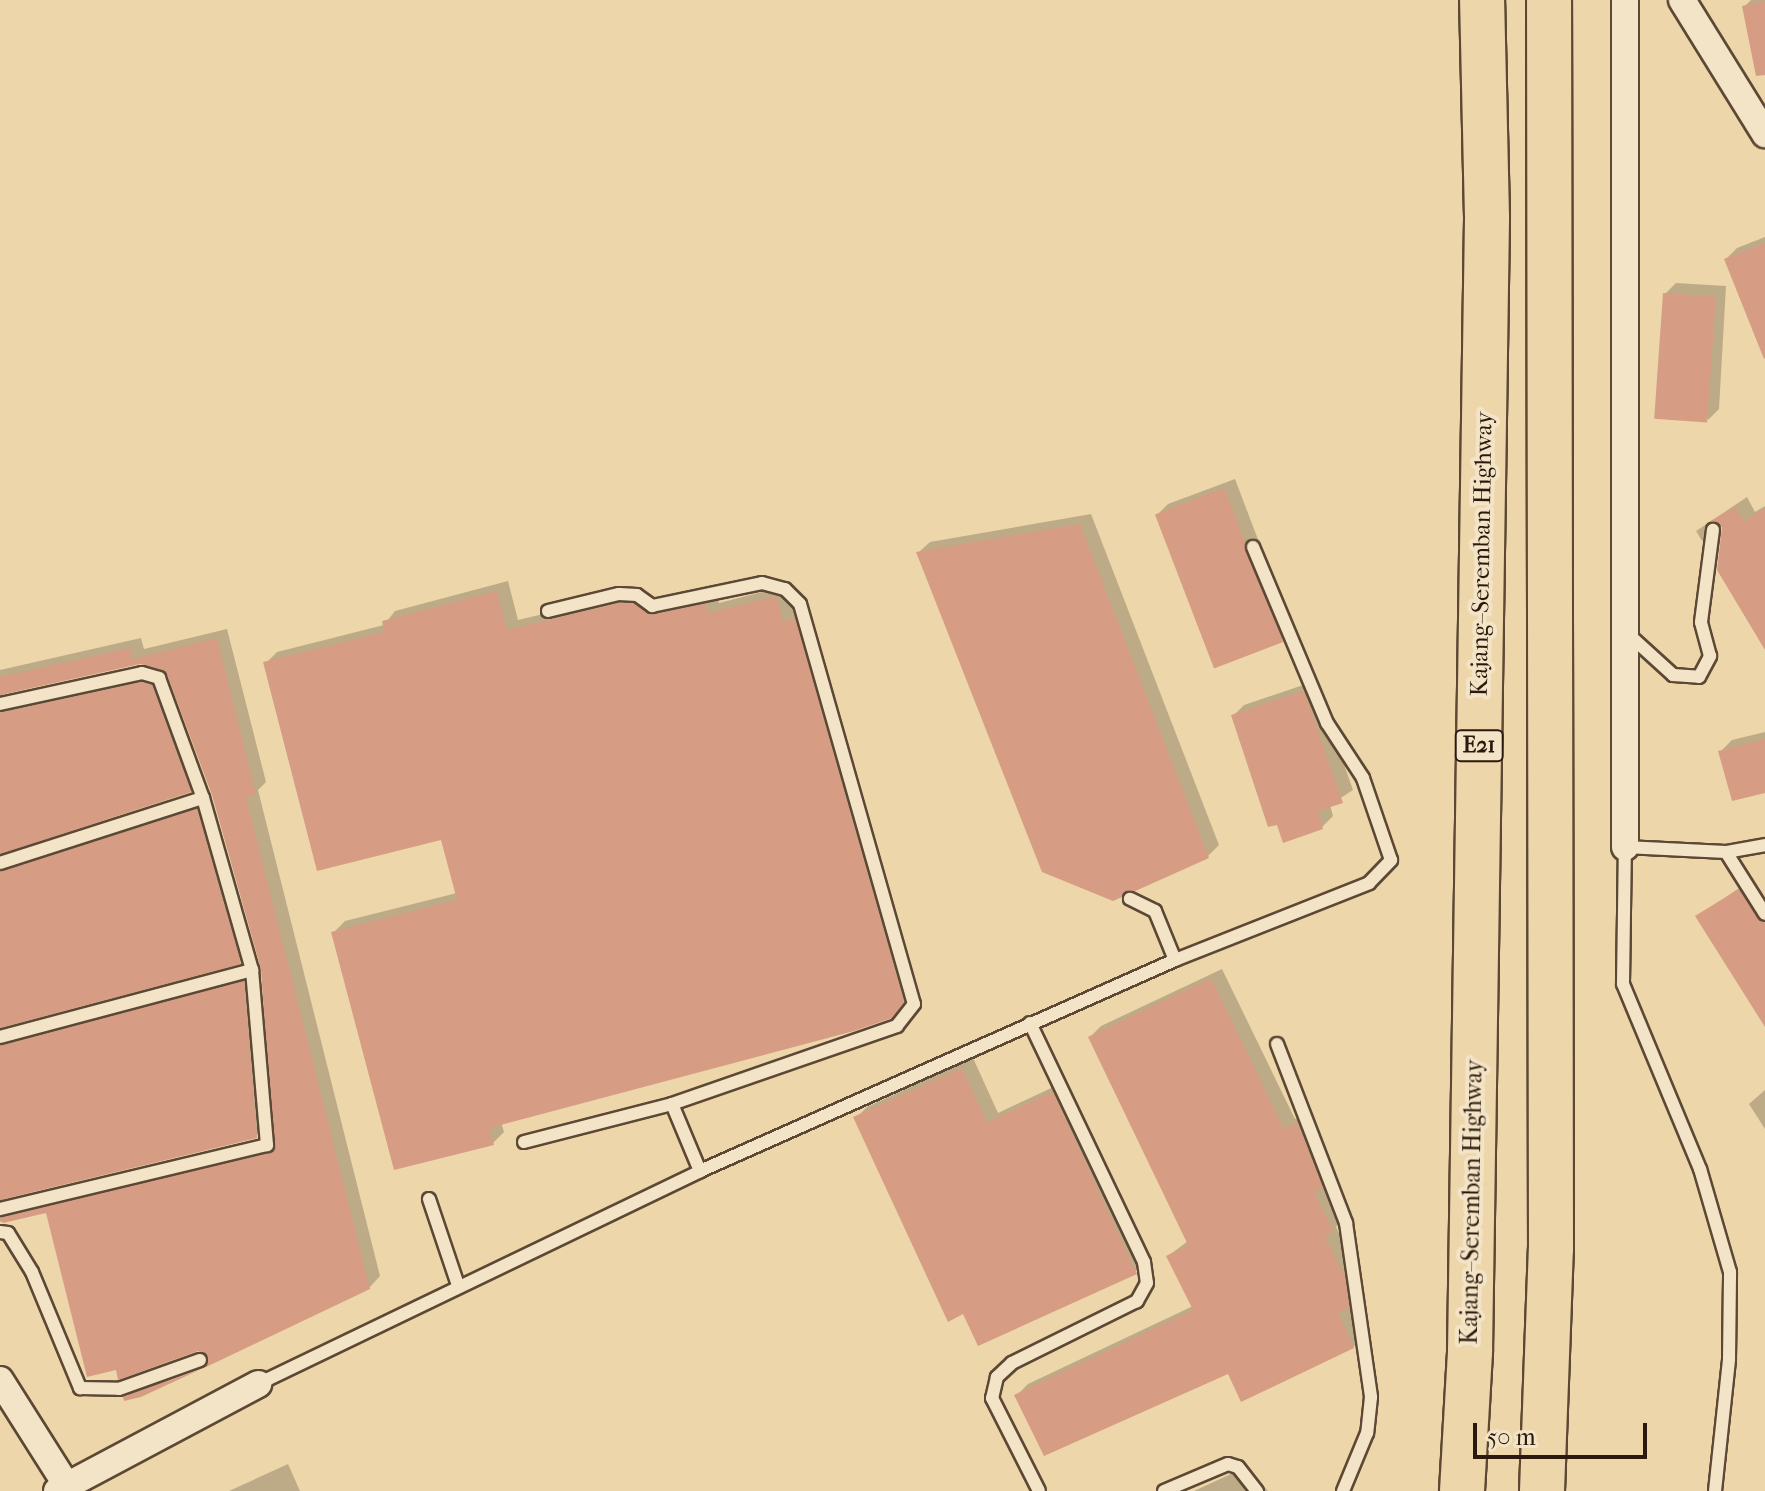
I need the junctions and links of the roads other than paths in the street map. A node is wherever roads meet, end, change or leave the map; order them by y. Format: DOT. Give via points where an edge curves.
graph roads {
  1 [pos="1482,0"];
  2 [pos="1549,0"];
  3 [pos="1625,0"];
  4 [pos="1682,0"];
  5 [pos="1762,121"];
  6 [pos="1713,530"];
  7 [pos="1253,547"];
  8 [pos="548,611"];
  9 [pos="1625,632"];
  10 [pos="0,704"];
  11 [pos="203,798"];
  12 [pos="1765,845"];
  13 [pos="1625,847"];
  14 [pos="1726,852"];
  15 [pos="0,863"];
  16 [pos="1130,899"];
  17 [pos="1765,914"];
  18 [pos="1175,960"];
  19 [pos="252,970"];
  20 [pos="1030,1023"];
  21 [pos="0,1037"];
  22 [pos="1277,1044"];
  23 [pos="672,1104"];
  24 [pos="524,1142"];
  25 [pos="700,1171"];
  26 [pos="429,1199"];
  27 [pos="0,1209"];
  28 [pos="0,1232"];
  29 [pos="458,1285"];
  30 [pos="200,1360"];
  31 [pos="0,1380"];
  32 [pos="258,1384"];
  33 [pos="62,1488"];
  34 [pos="1039,1491"];
  35 [pos="1164,1491"];
  36 [pos="1257,1491"];
  37 [pos="1343,1491"];
  38 [pos="1462,1491"];
  39 [pos="1542,1491"];
  40 [pos="1715,1491"];
  1 -- 38 [label="highway, Kajang–Seremban Highway / E21" via="1486,265 1470,1352"];
  2 -- 39 [label="highway" via="1552,1124"];
  3 -- 9 [label="street"];
  4 -- 5 [label="street"];
  6 -- 9 [label="lane" via="1701,622 1710,656 1699,677 1673,675"];
  7 -- 18 [label="lane" via="1327,723 1363,778 1391,860 1369,883"];
  8 -- 23 [label="lane" via="619,594 637,595 652,606 762,583 785,589 800,604 914,1004 897,1026"];
  9 -- 13 [label="street"];
  10 -- 11 [label="lane" via="142,673 159,678"];
  11 -- 15 [label="lane"];
  11 -- 19 [label="lane"];
  12 -- 14 [label="lane"];
  13 -- 14 [label="lane"];
  13 -- 40 [label="lane" via="1623,984 1700,1169 1730,1272 1729,1359"];
  14 -- 17 [label="lane"];
  16 -- 18 [label="lane" via="1155,911"];
  18 -- 20 [label="lane"];
  19 -- 21 [label="lane"];
  19 -- 27 [label="lane" via="267,1145"];
  20 -- 25 [label="lane"];
  20 -- 34 [label="lane" via="1144,1262 1147,1283 1137,1301 1012,1363 997,1377 992,1398"];
  22 -- 37 [label="lane" via="1348,1237 1371,1397 1367,1433"];
  23 -- 24 [label="lane"];
  23 -- 25 [label="lane"];
  25 -- 29 [label="lane"];
  26 -- 29 [label="lane"];
  28 -- 30 [label="lane" via="8,1233 32,1272 80,1388 119,1389"];
  29 -- 32 [label="lane"];
  31 -- 33 [label="street"];
  32 -- 33 [label="street"];
  35 -- 36 [label="lane" via="1228,1464 1238,1467"];
}
